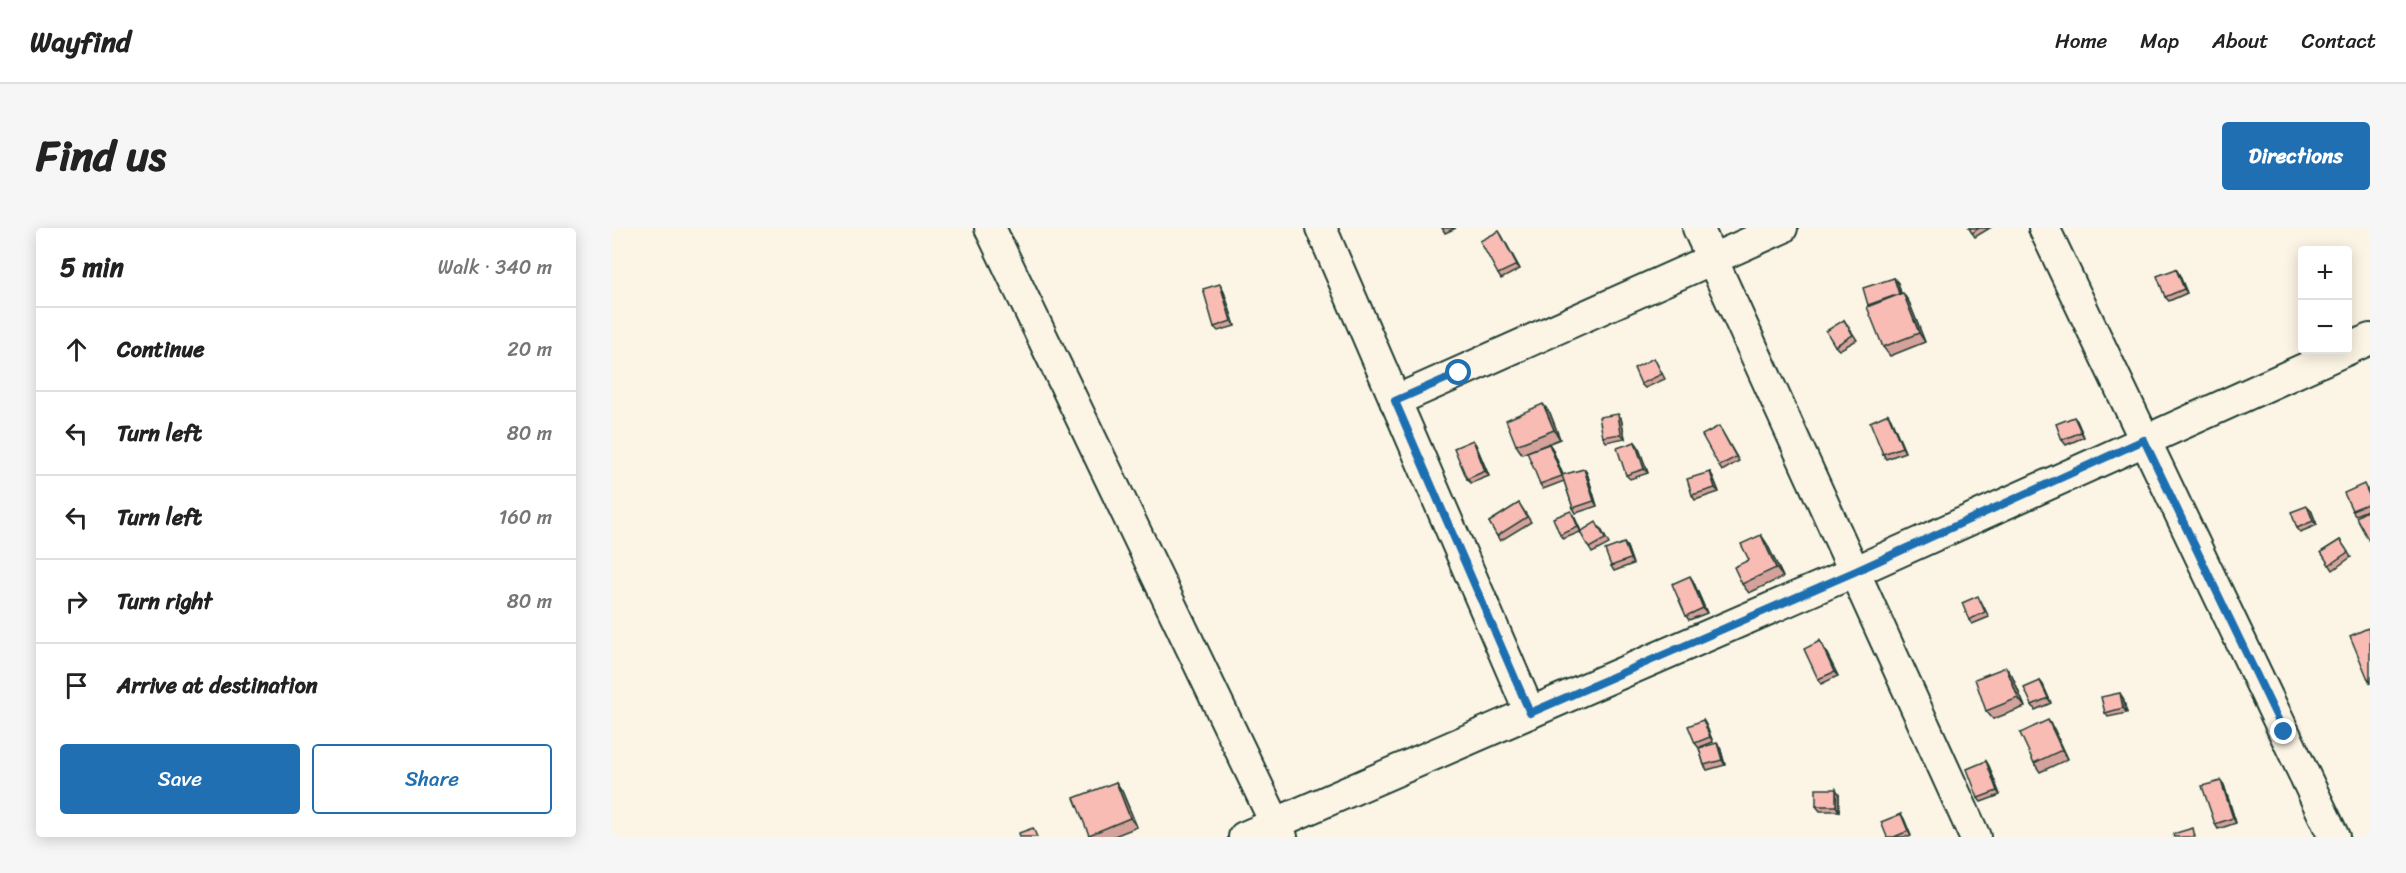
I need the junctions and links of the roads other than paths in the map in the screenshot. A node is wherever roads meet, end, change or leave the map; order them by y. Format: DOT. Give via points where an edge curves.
graph roads {
  1 [pos="990,228"];
  2 [pos="1321,228"];
  3 [pos="1698,228"];
  4 [pos="1782,228"];
  5 [pos="2044,228"];
  6 [pos="1712,260"];
  7 [pos="2370,339"];
  8 [pos="2352,347"];
  9 [pos="2336,354"];
  10 [pos="1395,401"];
  11 [pos="2144,440"];
  12 [pos="1854,572"];
  13 [pos="1530,713"];
  14 [pos="1279,830"];
  15 [pos="1244,837"];
  16 [pos="1975,837"];
  17 [pos="2334,837"];
  1 -- 14 [label="street"];
  2 -- 10 [label="street"];
  3 -- 6 [label="street"];
  4 -- 6 [label="street"];
  5 -- 11 [label="street"];
  6 -- 10 [label="street"];
  6 -- 12 [label="street"];
  7 -- 8 [label="street"];
  9 -- 11 [label="street"];
  10 -- 13 [label="street"];
  11 -- 12 [label="street"];
  11 -- 17 [label="street"];
  12 -- 13 [label="street"];
  12 -- 16 [label="street"];
  13 -- 14 [label="street"];
  14 -- 15 [label="street"];
}
